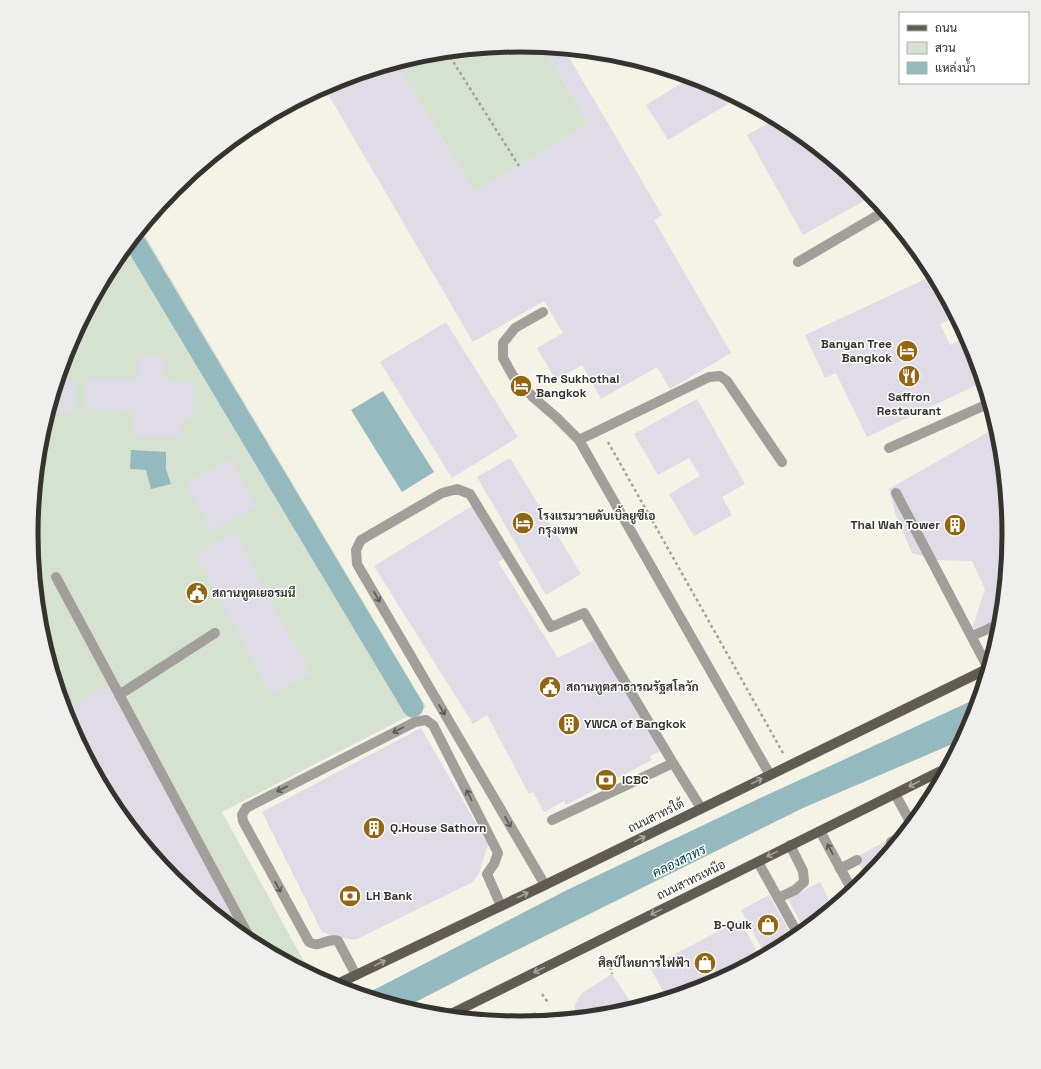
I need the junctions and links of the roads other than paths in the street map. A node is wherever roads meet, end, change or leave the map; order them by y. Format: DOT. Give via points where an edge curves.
graph roads {
  1 [pos="881,214"];
  2 [pos="798,262"];
  3 [pos="543,312"];
  4 [pos="985,405"];
  5 [pos="579,440"];
  6 [pos="889,448"];
  7 [pos="782,462"];
  8 [pos="896,493"];
  9 [pos="56,577"];
  10 [pos="994,626"];
  11 [pos="215,633"];
  12 [pos="972,636"];
  13 [pos="986,662"];
  14 [pos="983,671"];
  15 [pos="119,695"];
  16 [pos="672,763"];
  17 [pos="941,771"];
  18 [pos="770,775"];
  19 [pos="895,794"];
  20 [pos="701,808"];
  21 [pos="552,820"];
  22 [pos="909,820"];
  23 [pos="820,831"];
  24 [pos="790,846"];
  25 [pos="857,860"];
  26 [pos="758,862"];
  27 [pos="840,869"];
  28 [pos="545,885"];
  29 [pos="850,886"];
  30 [pos="778,898"];
  31 [pos="501,906"];
  32 [pos="796,931"];
  33 [pos="246,932"];
  34 [pos="356,975"];
  35 [pos="341,982"];
  36 [pos="454,1012"];
  1 -- 2 [label="lane"];
  3 -- 5 [label="lane" via="515,328 503,343 503,358 513,376"];
  4 -- 6 [label="lane"];
  5 -- 7 [label="lane" via="709,377 720,376 727,381"];
  5 -- 18 [label="lane"];
  8 -- 12 [label="lane"];
  9 -- 15 [label="lane"];
  10 -- 12 [label="lane"];
  11 -- 15 [label="lane"];
  12 -- 13 [label="lane"];
  14 -- 18 [label="main road, ถนนสาทรใต้"];
  15 -- 33 [label="lane"];
  16 -- 20 [label="lane"];
  16 -- 21 [label="lane"];
  16 -- 28 [label="lane, one-way" via="584,613 551,627 470,494 457,489 442,493 361,540 356,550 357,564"];
  17 -- 19 [label="main road, ถนนสาทรเหนือ, one-way"];
  20 -- 18 [label="main road, ถนนสาทรใต้, one-way"];
  19 -- 22 [label="lane"];
  19 -- 23 [label="main road, ถนนสาทรเหนือ"];
  28 -- 20 [label="main road, ถนนสาทรใต้, one-way"];
  23 -- 24 [label="main road, ถนนสาทรเหนือ"];
  27 -- 23 [label="lane, one-way"];
  24 -- 26 [label="main road, ถนนสาทรเหนือ, one-way"];
  24 -- 30 [label="lane" via="803,871 804,882 795,890"];
  25 -- 27 [label="lane"];
  26 -- 30 [label="lane"];
  26 -- 36 [label="main road, ถนนสาทรเหนือ, one-way"];
  27 -- 29 [label="lane"];
  31 -- 28 [label="main road, ถนนสาทรใต้, one-way"];
  30 -- 32 [label="lane"];
  34 -- 31 [label="main road, ถนนสาทรใต้, one-way"];
  31 -- 34 [label="lane, one-way" via="487,874 498,853 433,725 426,720 415,722 246,808 242,815 309,942 317,945 331,939 338,941"];
  34 -- 35 [label="main road, ถนนสาทรใต้"];
}
